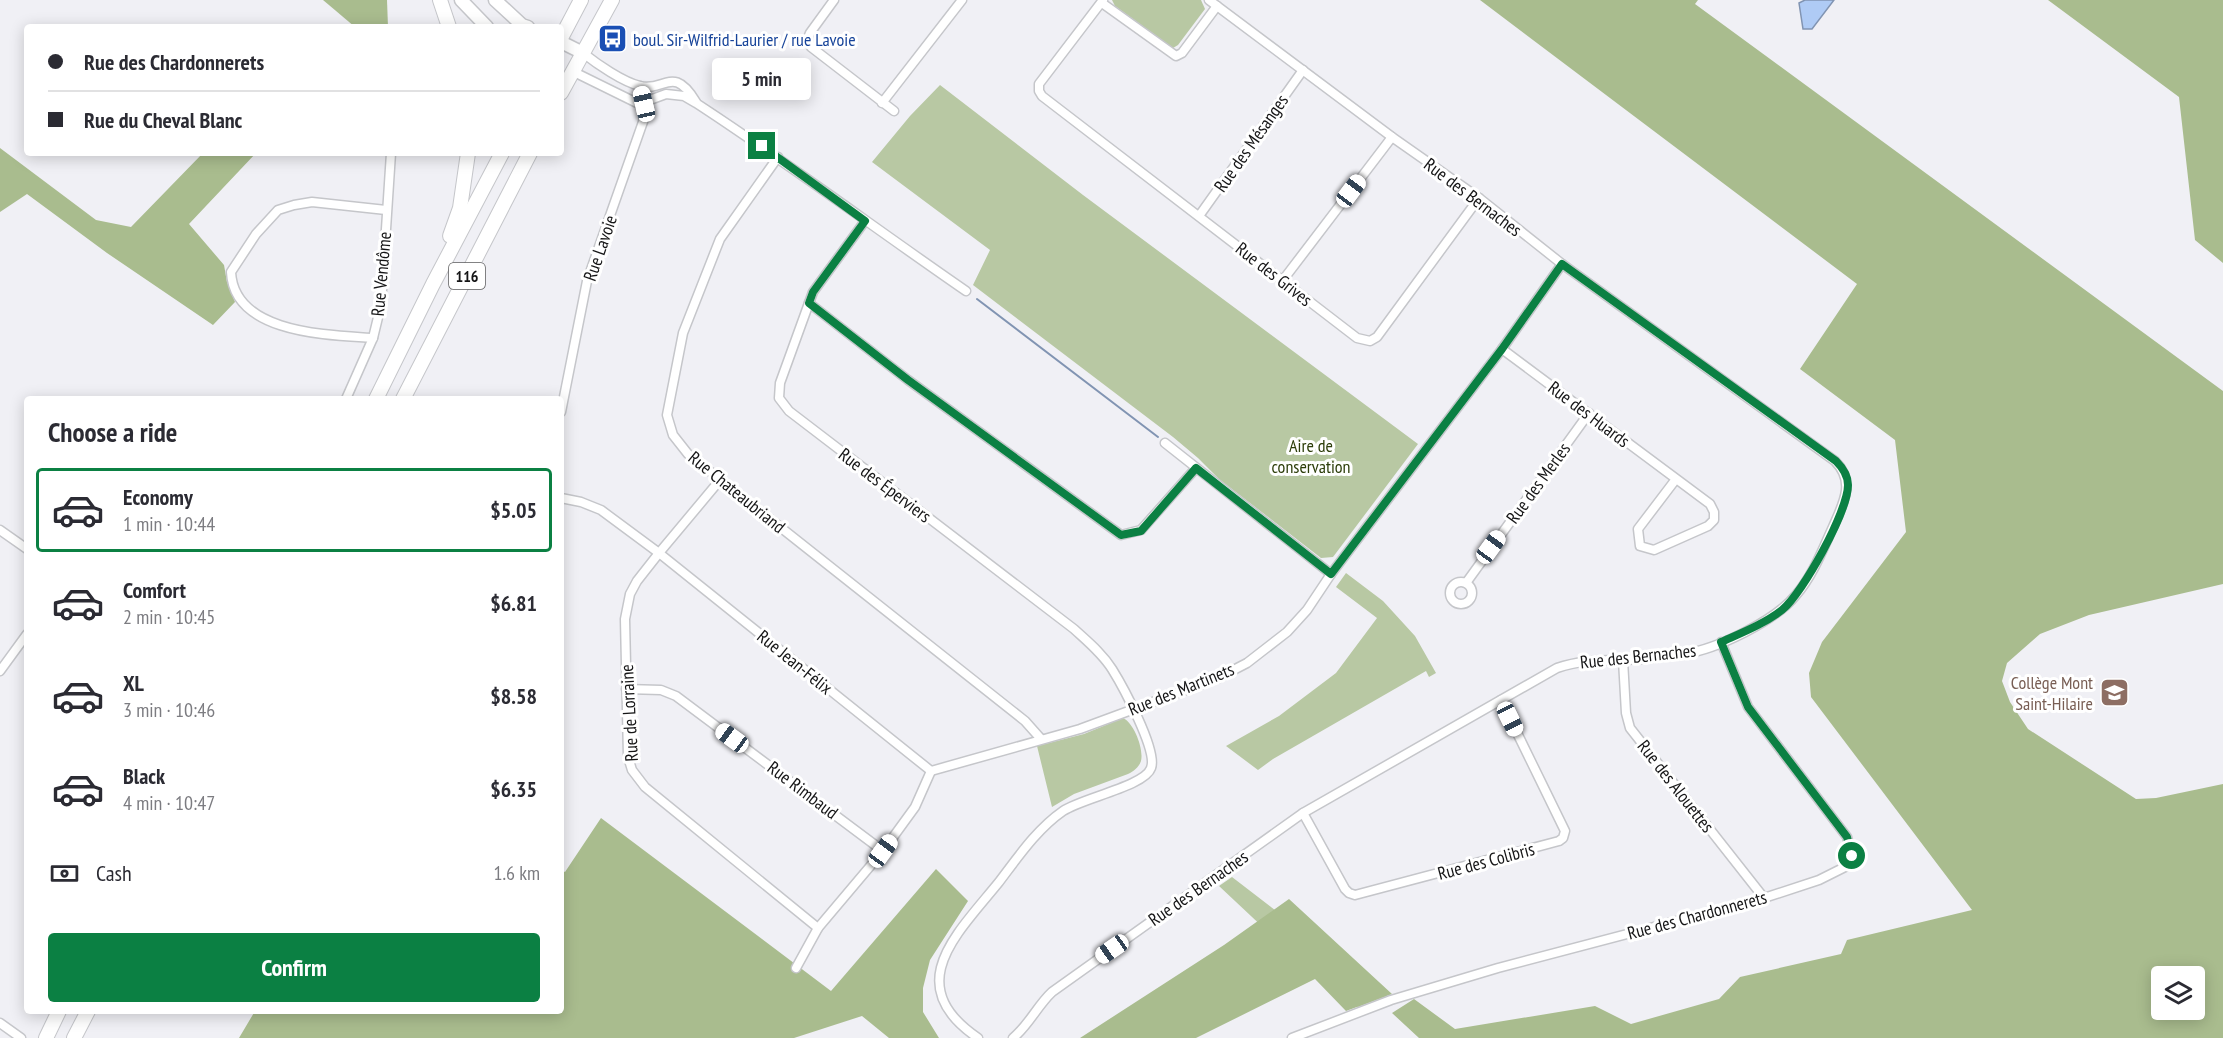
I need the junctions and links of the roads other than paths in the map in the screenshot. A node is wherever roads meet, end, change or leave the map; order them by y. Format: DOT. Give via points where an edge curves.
graph roads {
  1 [pos="440,0"];
  2 [pos="462,0"];
  3 [pos="495,0"];
  4 [pos="581,0"];
  5 [pos="612,0"];
  6 [pos="834,0"];
  7 [pos="962,0"];
  8 [pos="1103,1"];
  9 [pos="1213,3"];
  10 [pos="447,24"];
  11 [pos="484,24"];
  12 [pos="521,24"];
  13 [pos="564,34"];
  14 [pos="564,42"];
  15 [pos="583,53"];
  16 [pos="568,70"];
  17 [pos="1303,70"];
  18 [pos="640,86"];
  19 [pos="696,103"];
  20 [pos="882,103"];
  21 [pos="644,104"];
  22 [pos="894,111"];
  23 [pos="1392,137"];
  24 [pos="391,156"];
  25 [pos="468,156"];
  26 [pos="500,156"];
  27 [pos="528,156"];
  28 [pos="778,157"];
  29 [pos="1479,198"];
  30 [pos="387,210"];
  31 [pos="1199,216"];
  32 [pos="865,221"];
  33 [pos="1562,264"];
  34 [pos="1283,280"];
  35 [pos="433,284"];
  36 [pos="966,291"];
  37 [pos="809,303"];
  38 [pos="373,338"];
  39 [pos="1502,349"];
  40 [pos="346,396"];
  41 [pos="377,396"];
  42 [pos="405,396"];
  43 [pos="564,397"];
  44 [pos="1589,413"];
  45 [pos="1165,443"];
  46 [pos="1196,468"];
  47 [pos="1676,479"];
  48 [pos="720,480"];
  49 [pos="564,499"];
  50 [pos="0,530"];
  51 [pos="24,547"];
  52 [pos="659,553"];
  53 [pos="1331,574"];
  54 [pos="1466,583"];
  55 [pos="24,638"];
  56 [pos="1721,642"];
  57 [pos="1623,660"];
  58 [pos="0,671"];
  59 [pos="626,689"];
  60 [pos="1501,700"];
  61 [pos="1132,709"];
  62 [pos="1041,739"];
  63 [pos="931,771"];
  64 [pos="1303,813"];
  65 [pos="883,851"];
  66 [pos="1764,898"];
  67 [pos="818,928"];
  68 [pos="796,968"];
  69 [pos="58,1014"];
  70 [pos="86,1014"];
  71 [pos="0,1023"];
  72 [pos="21,1038"];
  73 [pos="46,1038"];
  74 [pos="74,1038"];
  75 [pos="978,1038"];
  76 [pos="1013,1038"];
  77 [pos="1292,1038"];
  1 -- 10 [label="main road"];
  2 -- 11 [label="street"];
  3 -- 12 [label="street"];
  4 -- 13 [label="main road"];
  5 -- 15 [label="main road"];
  6 -- 20 [label="street" via="808,38 811,47"];
  7 -- 20 [label="street"];
  8 -- 9 [label="street" via="1176,56 1182,53"];
  8 -- 31 [label="street, Rue des Grives" via="1039,84 1039,91 1116,155"];
  9 -- 17 [label="street, Rue des Bernaches"];
  14 -- 15 [label="street"];
  15 -- 16 [label="main road"];
  15 -- 18 [label="street" via="601,67"];
  16 -- 21 [label="street"];
  17 -- 23 [label="street, Rue des Bernaches"];
  17 -- 31 [label="street, Rue des Mésanges"];
  18 -- 19 [label="street" via="674,81"];
  18 -- 21 [label="street, Rue Lavoie"];
  19 -- 21 [label="street" via="684,96 666,94"];
  19 -- 28 [label="street"];
  20 -- 22 [label="street"];
  21 -- 43 [label="street, Rue Lavoie" via="641,129 587,281"];
  23 -- 29 [label="street, Rue des Bernaches"];
  23 -- 34 [label="street"];
  24 -- 30 [label="street, Rue Vendôme"];
  25 -- 35 [label="main road" via="460,208"];
  26 -- 35 [label="main road, 116"];
  27 -- 42 [label="main road, 116"];
  28 -- 32 [label="street"];
  28 -- 48 [label="street, Rue Chateaubriand" via="720,239 683,333 668,406 669,426 679,444"];
  29 -- 33 [label="street, Rue des Bernaches"];
  29 -- 34 [label="street, Rue des Grives" via="1377,337 1370,341 1357,338"];
  30 -- 38 [label="street, Rue Vendôme" via="381,305"];
  30 -- 38 [label="street, Rue Vendôme" via="312,202 278,210 255,234 231,272 240,299 263,318 288,329 315,334"];
  31 -- 34 [label="street, Rue des Grives"];
  32 -- 36 [label="street"];
  32 -- 37 [label="street, Rue des Éperviers"];
  33 -- 39 [label="street, Rue des Martinets"];
  33 -- 56 [label="street, Rue des Bernaches" via="1836,461 1845,475 1846,500 1806,582 1783,609"];
  35 -- 41 [label="main road, 116"];
  37 -- 46 [label="street" via="1121,535 1141,531"];
  37 -- 61 [label="street, Rue des Éperviers" via="780,383 779,398 784,406 1074,629 1111,668"];
  38 -- 40 [label="street, Rue Vendôme"];
  39 -- 44 [label="street, Rue des Huards"];
  39 -- 53 [label="street, Rue des Martinets"];
  44 -- 47 [label="street, Rue des Huards"];
  44 -- 54 [label="street, Rue des Merles"];
  45 -- 46 [label="street"];
  46 -- 53 [label="street"];
  47 -- 47 [label="street, Rue des Huards" via="1710,504 1714,520 1654,550 1640,546 1638,530"];
  48 -- 52 [label="street, Rue de Lorraine"];
  48 -- 62 [label="street, Rue Chateaubriand" via="1025,721"];
  49 -- 52 [label="street, Rue Jean-Félix" via="601,510"];
  50 -- 51 [label="street"];
  52 -- 59 [label="street, Rue de Lorraine" via="638,581 627,605"];
  52 -- 63 [label="street, Rue Jean-Félix"];
  53 -- 61 [label="street, Rue des Martinets" via="1287,632 1247,663 1218,678"];
  55 -- 58 [label="street"];
  56 -- 57 [label="street, Rue des Bernaches" via="1684,654"];
  56 -- 66 [label="street, Rue des Chardonnerets" via="1748,707 1851,847 1847,866 1820,880"];
  57 -- 60 [label="street, Rue des Bernaches" via="1569,664"];
  57 -- 66 [label="street, Rue des Alouettes" via="1630,728"];
  59 -- 65 [label="street, Rue Rimbaud" via="661,690 676,696"];
  59 -- 67 [label="street, Rue de Lorraine" via="628,757 636,777"];
  60 -- 64 [label="street, Rue des Bernaches"];
  60 -- 64 [label="street, Rue des Colibris" via="1566,831 1559,841 1355,895 1345,889"];
  61 -- 62 [label="street, Rue des Martinets"];
  61 -- 75 [label="street" via="1153,757 1147,776 1072,805 1048,823 948,947 939,975 941,995 951,1015"];
  62 -- 63 [label="street"];
  63 -- 65 [label="street" via="915,807"];
  64 -- 76 [label="street, Rue des Bernaches" via="1052,992"];
  65 -- 67 [label="street"];
  66 -- 77 [label="street, Rue des Chardonnerets" via="1391,999"];
  67 -- 68 [label="street"];
  69 -- 73 [label="main road"];
  70 -- 74 [label="main road"];
  71 -- 72 [label="street"];
}
